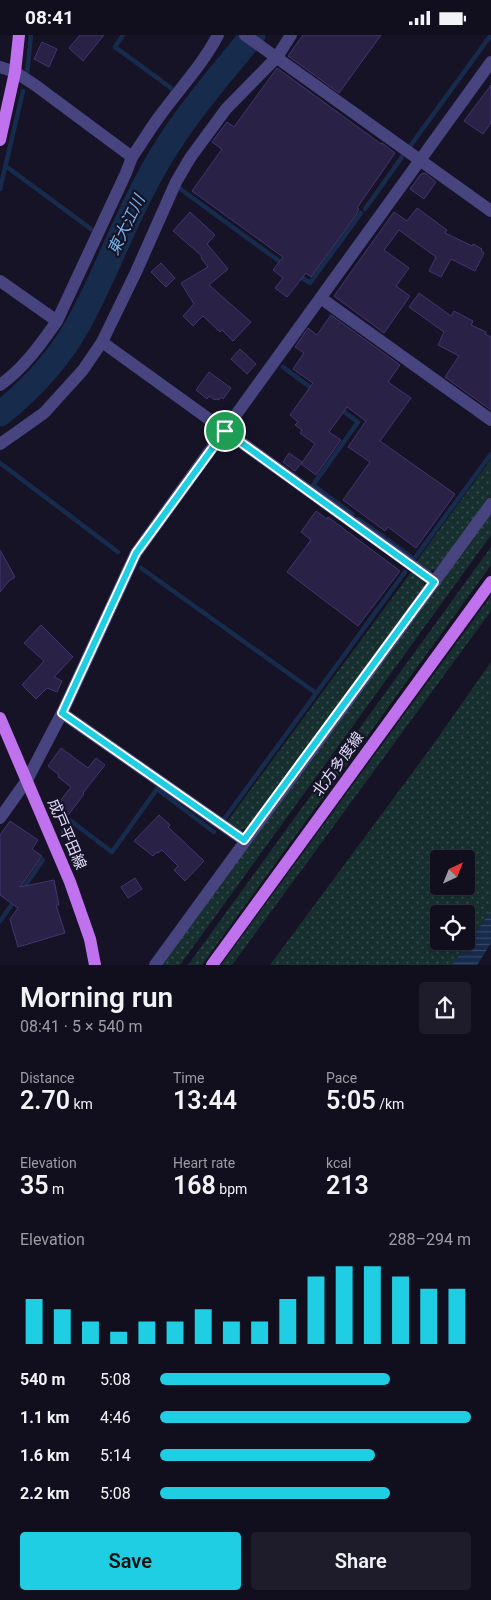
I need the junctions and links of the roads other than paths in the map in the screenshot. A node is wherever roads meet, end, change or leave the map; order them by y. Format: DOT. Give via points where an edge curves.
graph roads {
  1 [pos="19,35"];
  2 [pos="218,35"];
  3 [pos="245,35"];
  4 [pos="291,35"];
  5 [pos="273,55"];
  6 [pos="491,62"];
  7 [pos="0,67"];
  8 [pos="15,72"];
  9 [pos="0,140"];
  10 [pos="132,157"];
  11 [pos="422,160"];
  12 [pos="491,211"];
  13 [pos="0,281"];
  14 [pos="322,299"];
  15 [pos="57,321"];
  16 [pos="102,341"];
  17 [pos="0,385"];
  18 [pos="491,420"];
  19 [pos="225,431"];
  20 [pos="0,444"];
  21 [pos="491,504"];
  22 [pos="434,582"];
  23 [pos="491,582"];
  24 [pos="62,713"];
  25 [pos="0,718"];
  26 [pos="27,780"];
  27 [pos="0,818"];
  28 [pos="244,840"];
  29 [pos="95,965"];
  30 [pos="155,965"];
  31 [pos="212,965"];
  1 -- 8 [label="main road"];
  2 -- 10 [label="street"];
  3 -- 5 [label="street"];
  4 -- 5 [label="street"];
  5 -- 11 [label="street"];
  5 -- 16 [label="street" via="226,109 190,158"];
  6 -- 11 [label="street"];
  7 -- 8 [label="street"];
  8 -- 9 [label="main road"];
  8 -- 10 [label="street"];
  10 -- 15 [label="street"];
  11 -- 12 [label="street"];
  11 -- 14 [label="street"];
  13 -- 15 [label="street"];
  14 -- 18 [label="street"];
  14 -- 19 [label="street"];
  15 -- 17 [label="street" via="16,373"];
  16 -- 19 [label="street"];
  16 -- 20 [label="street" via="83,370 44,413"];
  19 -- 22 [label="street"];
  19 -- 24 [label="street" via="136,553"];
  21 -- 22 [label="street"];
  22 -- 28 [label="street"];
  23 -- 31 [label="main road, 北方多度線"];
  24 -- 26 [label="street"];
  24 -- 28 [label="street"];
  25 -- 26 [label="main road, 成戸平田線"];
  26 -- 27 [label="street"];
  26 -- 29 [label="main road, 成戸平田線" via="84,919"];
  28 -- 30 [label="street"];
}
